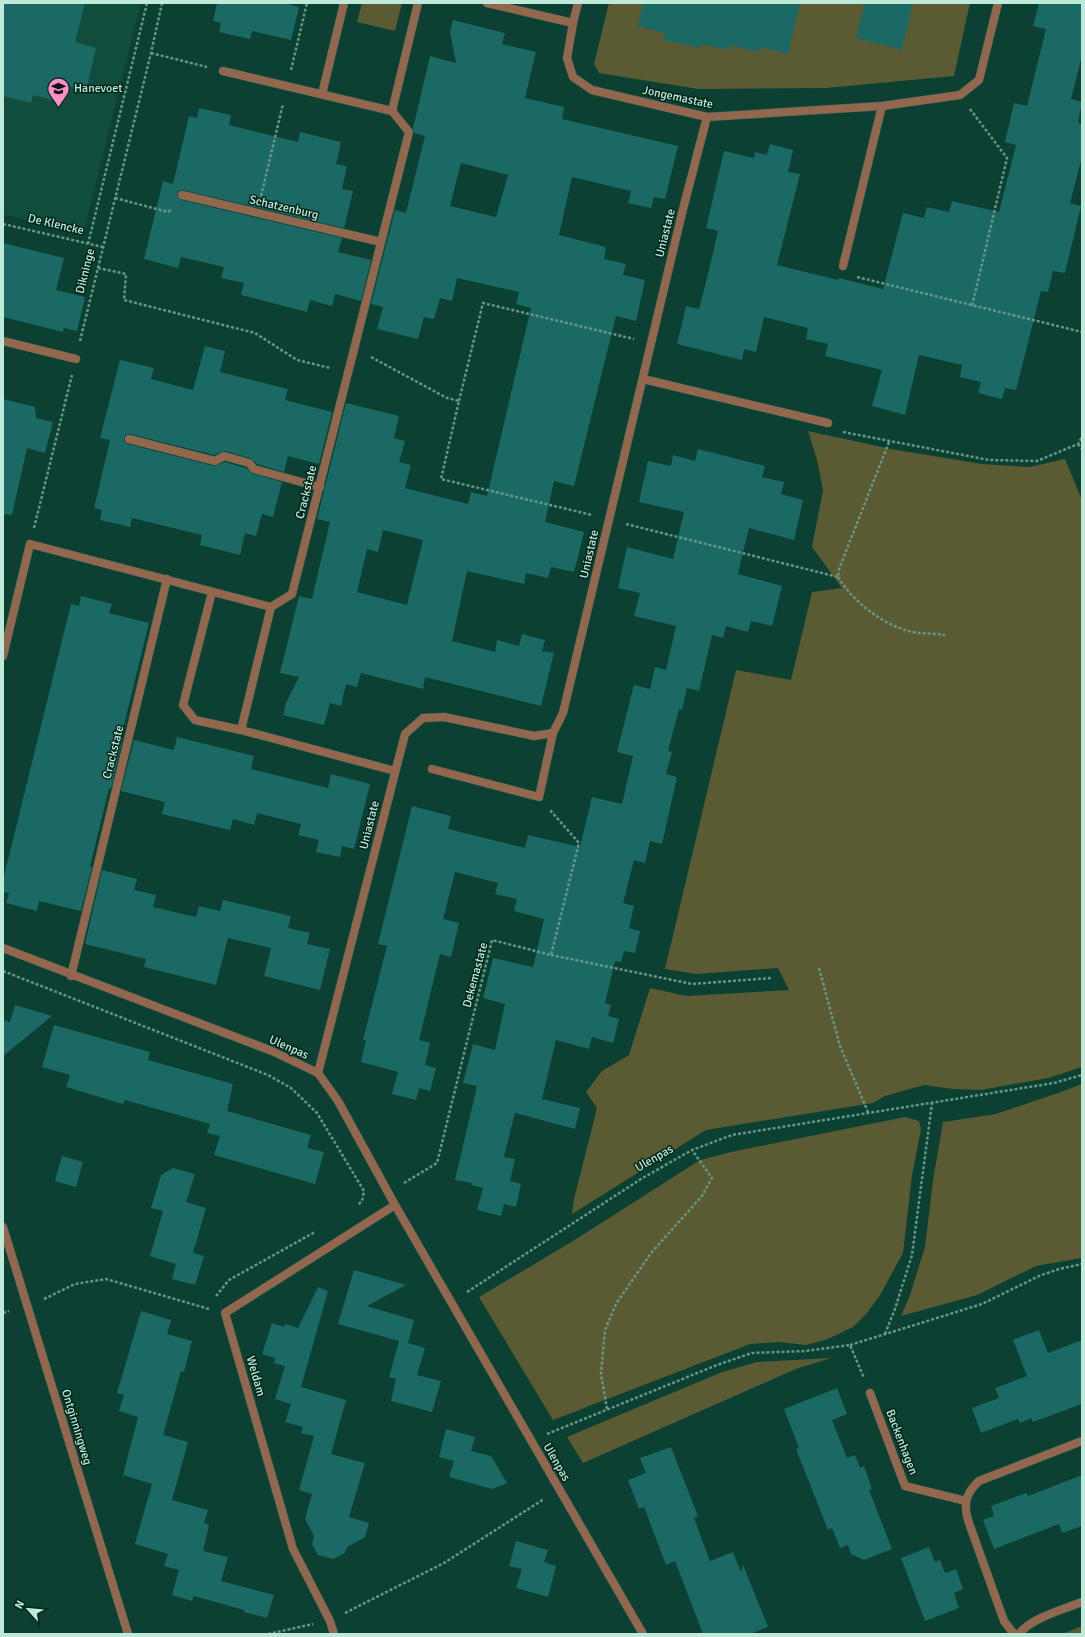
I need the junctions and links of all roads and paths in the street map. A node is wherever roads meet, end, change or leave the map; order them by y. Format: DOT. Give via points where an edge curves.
graph roads {
  1 [pos="147,3"];
  2 [pos="162,3"];
  3 [pos="307,3"];
  4 [pos="344,3"];
  5 [pos="418,3"];
  6 [pos="487,3"];
  7 [pos="578,3"];
  8 [pos="998,3"];
  9 [pos="573,23"];
  10 [pos="151,53"];
  11 [pos="223,71"];
  12 [pos="287,86"];
  13 [pos="322,94"];
  14 [pos="960,95"];
  15 [pos="882,106"];
  16 [pos="392,111"];
  17 [pos="707,117"];
  18 [pos="182,195"];
  19 [pos="115,198"];
  20 [pos="257,212"];
  21 [pos="3,224"];
  22 [pos="381,242"];
  23 [pos="88,244"];
  24 [pos="103,247"];
  25 [pos="843,266"];
  26 [pos="98,268"];
  27 [pos="972,306"];
  28 [pos="1082,332"];
  29 [pos="3,341"];
  30 [pos="651,343"];
  31 [pos="353,354"];
  32 [pos="76,359"];
  33 [pos="348,372"];
  34 [pos="643,379"];
  35 [pos="459,401"];
  36 [pos="828,424"];
  37 [pos="1082,437"];
  38 [pos="129,439"];
  39 [pos="889,442"];
  40 [pos="1078,444"];
  41 [pos="1082,448"];
  42 [pos="320,487"];
  43 [pos="609,520"];
  44 [pos="30,544"];
  45 [pos="838,577"];
  46 [pos="167,579"];
  47 [pos="212,592"];
  48 [pos="272,607"];
  49 [pos="945,635"];
  50 [pos="3,656"];
  51 [pos="242,730"];
  52 [pos="553,733"];
  53 [pos="432,769"];
  54 [pos="395,771"];
  55 [pos="539,797"];
  56 [pos="3,948"];
  57 [pos="551,955"];
  58 [pos="819,968"];
  59 [pos="3,971"];
  60 [pos="71,976"];
  61 [pos="772,978"];
  62 [pos="318,1073"];
  63 [pos="1082,1075"];
  64 [pos="932,1104"];
  65 [pos="868,1112"];
  66 [pos="692,1150"];
  67 [pos="388,1193"];
  68 [pos="395,1205"];
  69 [pos="354,1211"];
  70 [pos="3,1227"];
  71 [pos="319,1230"];
  72 [pos="1082,1264"];
  73 [pos="216,1298"];
  74 [pos="451,1302"];
  75 [pos="212,1303"];
  76 [pos="27,1308"];
  77 [pos="3,1313"];
  78 [pos="885,1334"];
  79 [pos="850,1345"];
  80 [pos="870,1393"];
  81 [pos="607,1409"];
  82 [pos="531,1440"];
  83 [pos="1082,1441"];
  84 [pos="560,1489"];
  85 [pos="966,1501"];
  86 [pos="1082,1602"];
  87 [pos="330,1621"];
  88 [pos="128,1634"];
  89 [pos="268,1634"];
  90 [pos="334,1634"];
  91 [pos="643,1634"];
  92 [pos="1014,1634"];
  93 [pos="1019,1634"];
  1 -- 23 [label="path"];
  2 -- 10 [label="path, Dikninge"];
  3 -- 12 [label="path"];
  4 -- 13 [label="street"];
  5 -- 16 [label="street"];
  6 -- 9 [label="street"];
  7 -- 9 [label="street, Jongemastate"];
  8 -- 14 [label="street" via="979,80"];
  9 -- 17 [label="street, Jongemastate" via="568,58 573,77 592,90"];
  10 -- 11 [label="path"];
  10 -- 19 [label="path, Dikninge"];
  11 -- 12 [label="street"];
  12 -- 13 [label="street"];
  12 -- 20 [label="path"];
  13 -- 16 [label="street"];
  14 -- 15 [label="street, Jongemastate"];
  14 -- 27 [label="path" via="1008,158"];
  15 -- 17 [label="street, Jongemastate"];
  15 -- 25 [label="street"];
  16 -- 22 [label="street" via="408,132"];
  17 -- 30 [label="street, Uniastate"];
  18 -- 19 [label="path" via="180,206 168,212"];
  18 -- 20 [label="street, Schatzenburg"];
  19 -- 24 [label="path, Dikninge"];
  20 -- 22 [label="street, Schatzenburg"];
  21 -- 23 [label="path, De Klencke"];
  22 -- 31 [label="street"];
  23 -- 24 [label="path, De Klencke"];
  24 -- 26 [label="path, Dikninge"];
  25 -- 27 [label="path" via="841,273"];
  26 -- 32 [label="path, Dikninge"];
  26 -- 33 [label="path" via="126,274 124,300 255,333 296,360"];
  27 -- 28 [label="path"];
  29 -- 32 [label="street"];
  30 -- 34 [label="street, Uniastate"];
  30 -- 35 [label="path" via="482,303"];
  31 -- 33 [label="street"];
  31 -- 35 [label="path" via="370,357 447,398"];
  32 -- 44 [label="path, Dikninge"];
  33 -- 42 [label="street, Crackstate"];
  34 -- 36 [label="street"];
  34 -- 43 [label="street, Uniastate"];
  35 -- 43 [label="path" via="441,479"];
  36 -- 39 [label="path" via="836,431"];
  37 -- 40 [label="path"];
  38 -- 42 [label="street" via="216,461 224,456 249,463 254,469"];
  39 -- 40 [label="path" via="989,460 1037,461"];
  39 -- 45 [label="path"];
  40 -- 41 [label="path"];
  42 -- 48 [label="street, Crackstate" via="292,594"];
  43 -- 45 [label="path"];
  43 -- 52 [label="street, Uniastate" via="563,713"];
  44 -- 46 [label="street"];
  44 -- 50 [label="street"];
  45 -- 49 [label="path" via="847,591 875,616 908,631"];
  46 -- 47 [label="street"];
  46 -- 60 [label="street, Crackstate"];
  47 -- 48 [label="street"];
  47 -- 51 [label="street" via="183,705 195,720"];
  48 -- 51 [label="street"];
  51 -- 54 [label="street"];
  52 -- 54 [label="street, Uniastate" via="534,736 444,717 423,718 405,734"];
  52 -- 55 [label="street, Uniastate"];
  53 -- 55 [label="street"];
  54 -- 62 [label="street, Uniastate"];
  55 -- 57 [label="path" via="579,843"];
  56 -- 60 [label="street, Ulenpas"];
  57 -- 61 [label="path" via="692,984"];
  57 -- 67 [label="path, Dekemastate" via="492,940 437,1163"];
  58 -- 65 [label="path" via="840,1046"];
  59 -- 69 [label="path" via="268,1075 291,1088 317,1113 364,1192 362,1201"];
  60 -- 62 [label="street, Ulenpas" via="272,1051"];
  62 -- 67 [label="street, Ulenpas" via="338,1101"];
  63 -- 64 [label="path, Ulenpas" via="1054,1083"];
  64 -- 65 [label="path, Ulenpas"];
  64 -- 78 [label="path" via="912,1255"];
  65 -- 66 [label="path, Ulenpas" via="732,1135"];
  66 -- 74 [label="path, Ulenpas" via="641,1179"];
  66 -- 81 [label="path" via="712,1178 702,1196 651,1253 616,1304 605,1330 601,1374"];
  67 -- 68 [label="street, Ulenpas"];
  68 -- 74 [label="street, Ulenpas"];
  68 -- 87 [label="street, Weldam" via="225,1314 293,1549"];
  70 -- 76 [label="street, Ontginningweg"];
  71 -- 73 [label="path" via="229,1280"];
  72 -- 78 [label="path" via="1059,1268 1039,1276 982,1304"];
  74 -- 82 [label="street, Ulenpas"];
  75 -- 76 [label="path" via="209,1309 106,1279 75,1284"];
  76 -- 77 [label="path"];
  76 -- 88 [label="street, Ontginningweg"];
  78 -- 79 [label="path"];
  79 -- 80 [label="path"];
  79 -- 81 [label="path" via="805,1351 752,1353"];
  80 -- 85 [label="street, Backenhagen" via="905,1486"];
  81 -- 82 [label="path"];
  82 -- 84 [label="street, Ulenpas"];
  83 -- 85 [label="street" via="979,1481 969,1492"];
  84 -- 87 [label="path" via="444,1563"];
  84 -- 91 [label="street, Ulenpas"];
  85 -- 92 [label="street" via="966,1515 1004,1621"];
  86 -- 93 [label="street" via="1045,1617 1022,1629"];
  87 -- 89 [label="path"];
  87 -- 90 [label="street, Weldam"];
}
